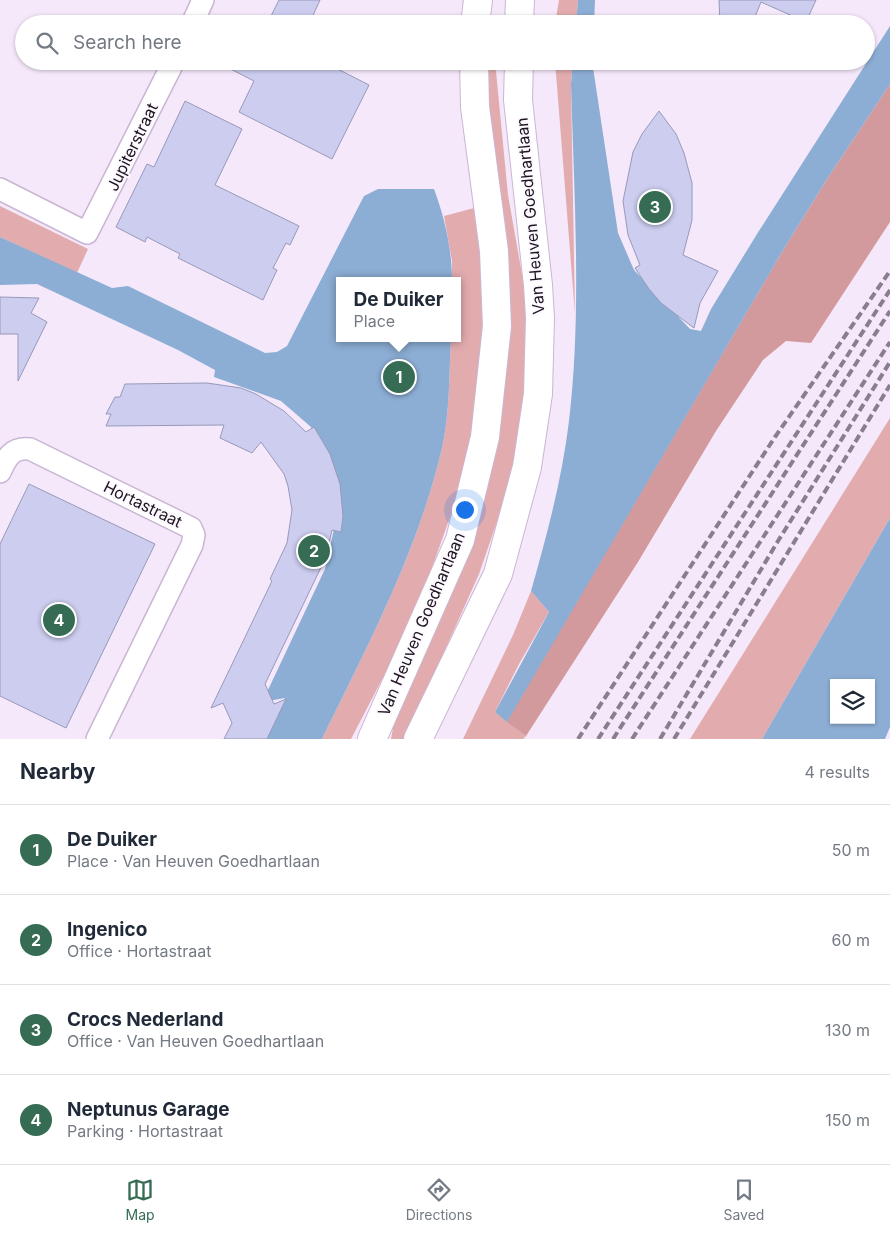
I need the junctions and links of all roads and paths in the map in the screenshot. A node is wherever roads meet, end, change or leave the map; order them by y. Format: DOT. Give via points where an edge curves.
graph roads {
  1 [pos="203,0"];
  2 [pos="478,0"];
  3 [pos="520,0"];
  4 [pos="196,15"];
  5 [pos="476,15"];
  6 [pos="519,15"];
  7 [pos="170,70"];
  8 [pos="474,70"];
  9 [pos="519,70"];
  10 [pos="0,189"];
  11 [pos="0,472"];
  12 [pos="97,739"];
  13 [pos="372,739"];
  14 [pos="418,739"];
  1 -- 4 [label="street"];
  2 -- 5 [label="main road"];
  3 -- 6 [label="main road"];
  7 -- 10 [label="street, Jupiterstraat" via="88,233"];
  8 -- 13 [label="main road, Van Heuven Goedhartlaan" via="475,107 494,251 496,317 485,437 460,540"];
  9 -- 14 [label="main road, Van Heuven Goedhartlaan" via="518,100 540,318 538,394 528,458 498,574"];
  11 -- 12 [label="street, Hortastraat" via="8,456 20,448 30,449 191,528 194,535 188,554"];
}
